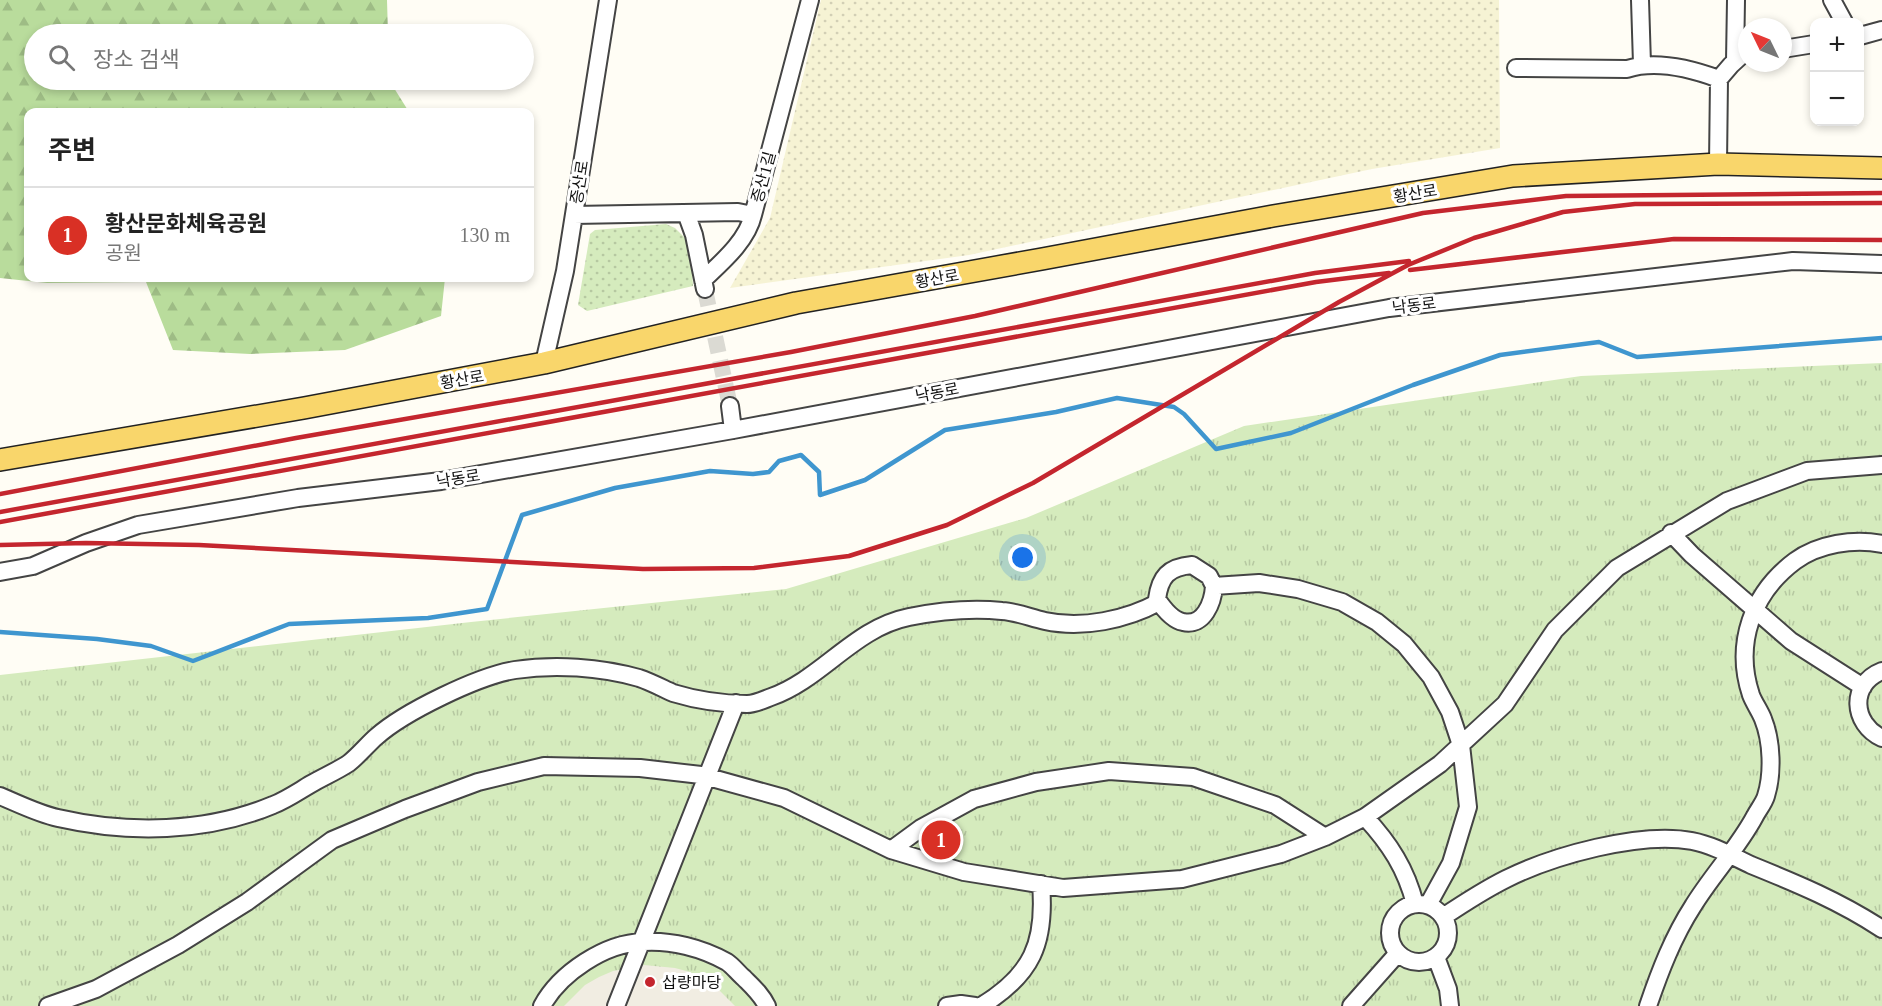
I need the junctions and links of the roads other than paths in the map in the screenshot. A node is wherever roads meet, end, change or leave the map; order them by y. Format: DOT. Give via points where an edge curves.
graph roads {
  1 [pos="608,0"];
  2 [pos="810,0"];
  3 [pos="1640,0"];
  4 [pos="1736,0"];
  5 [pos="1832,0"];
  6 [pos="1842,18"];
  7 [pos="1738,23"];
  8 [pos="1882,30"];
  9 [pos="1864,35"];
  10 [pos="1810,45"];
  11 [pos="1792,48"];
  12 [pos="1738,60"];
  13 [pos="1642,64"];
  14 [pos="1516,68"];
  15 [pos="1719,79"];
  16 [pos="1718,164"];
  17 [pos="1882,168"];
  18 [pos="686,213"];
  19 [pos="574,215"];
  20 [pos="753,215"];
  21 [pos="1882,264"];
  22 [pos="544,363"];
  23 [pos="730,406"];
  24 [pos="734,430"];
  25 [pos="0,460"];
  26 [pos="1882,465"];
  27 [pos="1671,534"];
  28 [pos="1882,544"];
  29 [pos="0,572"];
  30 [pos="1214,586"];
  31 [pos="1159,602"];
  32 [pos="1755,610"];
  33 [pos="1882,670"];
  34 [pos="1863,687"];
  35 [pos="735,703"];
  36 [pos="1882,738"];
  37 [pos="1461,745"];
  38 [pos="706,776"];
  39 [pos="0,796"];
  40 [pos="1365,818"];
  41 [pos="1325,837"];
  42 [pos="891,850"];
  43 [pos="1730,855"];
  44 [pos="1041,884"];
  45 [pos="1421,905"];
  46 [pos="1443,917"];
  47 [pos="1882,929"];
  48 [pos="642,942"];
  49 [pos="1398,953"];
  50 [pos="1436,957"];
  51 [pos="48,1006"];
  52 [pos="542,1006"];
  53 [pos="616,1006"];
  54 [pos="767,1006"];
  55 [pos="947,1006"];
  56 [pos="975,1006"];
  57 [pos="981,1006"];
  58 [pos="1351,1006"];
  59 [pos="1450,1006"];
  60 [pos="1648,1006"];
  1 -- 19 [label="street, 증산로"];
  2 -- 20 [label="street, 증산1길"];
  3 -- 13 [label="street"];
  4 -- 7 [label="street"];
  5 -- 6 [label="street"];
  8 -- 9 [label="street"];
  10 -- 11 [label="street"];
  12 -- 15 [label="street"];
  13 -- 14 [label="street" via="1627,69"];
  13 -- 15 [label="street" via="1698,71"];
  15 -- 16 [label="street"];
  16 -- 17 [label="main road, 황산로"];
  16 -- 22 [label="main road, 황산로" via="1513,176 1284,214 796,303"];
  18 -- 19 [label="street, 증산1길"];
  18 -- 20 [label="street, 증산1길"];
  18 -- 20 [label="street" via="704,285 750,228"];
  19 -- 22 [label="street, 증산로"];
  21 -- 24 [label="street, 낙동로" via="1793,261 1389,308"];
  22 -- 25 [label="main road, 황산로"];
  23 -- 24 [label="street"];
  24 -- 29 [label="street, 낙동로" via="441,482 298,498 138,525 33,566"];
  26 -- 27 [label="street" via="1807,471 1727,501"];
  27 -- 32 [label="street"];
  27 -- 37 [label="street" via="1617,568 1555,630 1504,704"];
  28 -- 32 [label="street" via="1833,544 1801,557 1775,579"];
  30 -- 31 [label="street" via="1208,611 1197,621 1183,622"];
  30 -- 31 [label="street" via="1203,571 1183,565 1161,580"];
  30 -- 37 [label="street" via="1259,583 1298,589 1342,602 1377,622 1404,644 1431,677"];
  31 -- 35 [label="street" via="1119,618 1076,624 1047,622 1006,611 906,617 865,634 807,680 780,694 751,704"];
  32 -- 34 [label="street" via="1791,640"];
  32 -- 43 [label="street" via="1744,645 1746,670 1751,695 1770,743 1770,769 1766,796"];
  33 -- 34 [label="street"];
  34 -- 36 [label="street" via="1858,700 1863,723"];
  35 -- 38 [label="street"];
  35 -- 39 [label="street" via="693,699 639,679 594,669 514,670 435,699 377,736 348,763 274,805 206,824 166,828 91,824 55,818"];
  37 -- 40 [label="street"];
  37 -- 45 [label="street" via="1468,807 1451,863"];
  38 -- 42 [label="street" via="784,798"];
  38 -- 48 [label="street"];
  38 -- 51 [label="street" via="640,768 544,766 478,782 332,840 247,902 178,945 96,989"];
  40 -- 41 [label="street"];
  40 -- 45 [label="street" via="1398,859"];
  41 -- 42 [label="street" via="1275,805 1193,777 1109,771 1036,782 974,799 921,828"];
  41 -- 44 [label="street" via="1281,854 1182,879 1063,888"];
  42 -- 44 [label="street" via="964,872"];
  43 -- 46 [label="street" via="1691,841 1670,839 1591,849 1509,877"];
  43 -- 47 [label="street" via="1823,895"];
  43 -- 60 [label="street" via="1678,932"];
  44 -- 57 [label="street" via="1041,931 1026,969 1014,983"];
  45 -- 46 [label="street" via="1433,907"];
  45 -- 49 [label="street" via="1398,912 1393,920 1390,938"];
  46 -- 50 [label="street" via="1447,941"];
  48 -- 52 [label="street" via="605,951 573,969"];
  48 -- 53 [label="street"];
  48 -- 54 [label="street" via="686,945 728,963"];
  49 -- 50 [label="street" via="1417,962"];
  49 -- 58 [label="street"];
  50 -- 59 [label="street"];
  55 -- 56 [label="street"];
}
